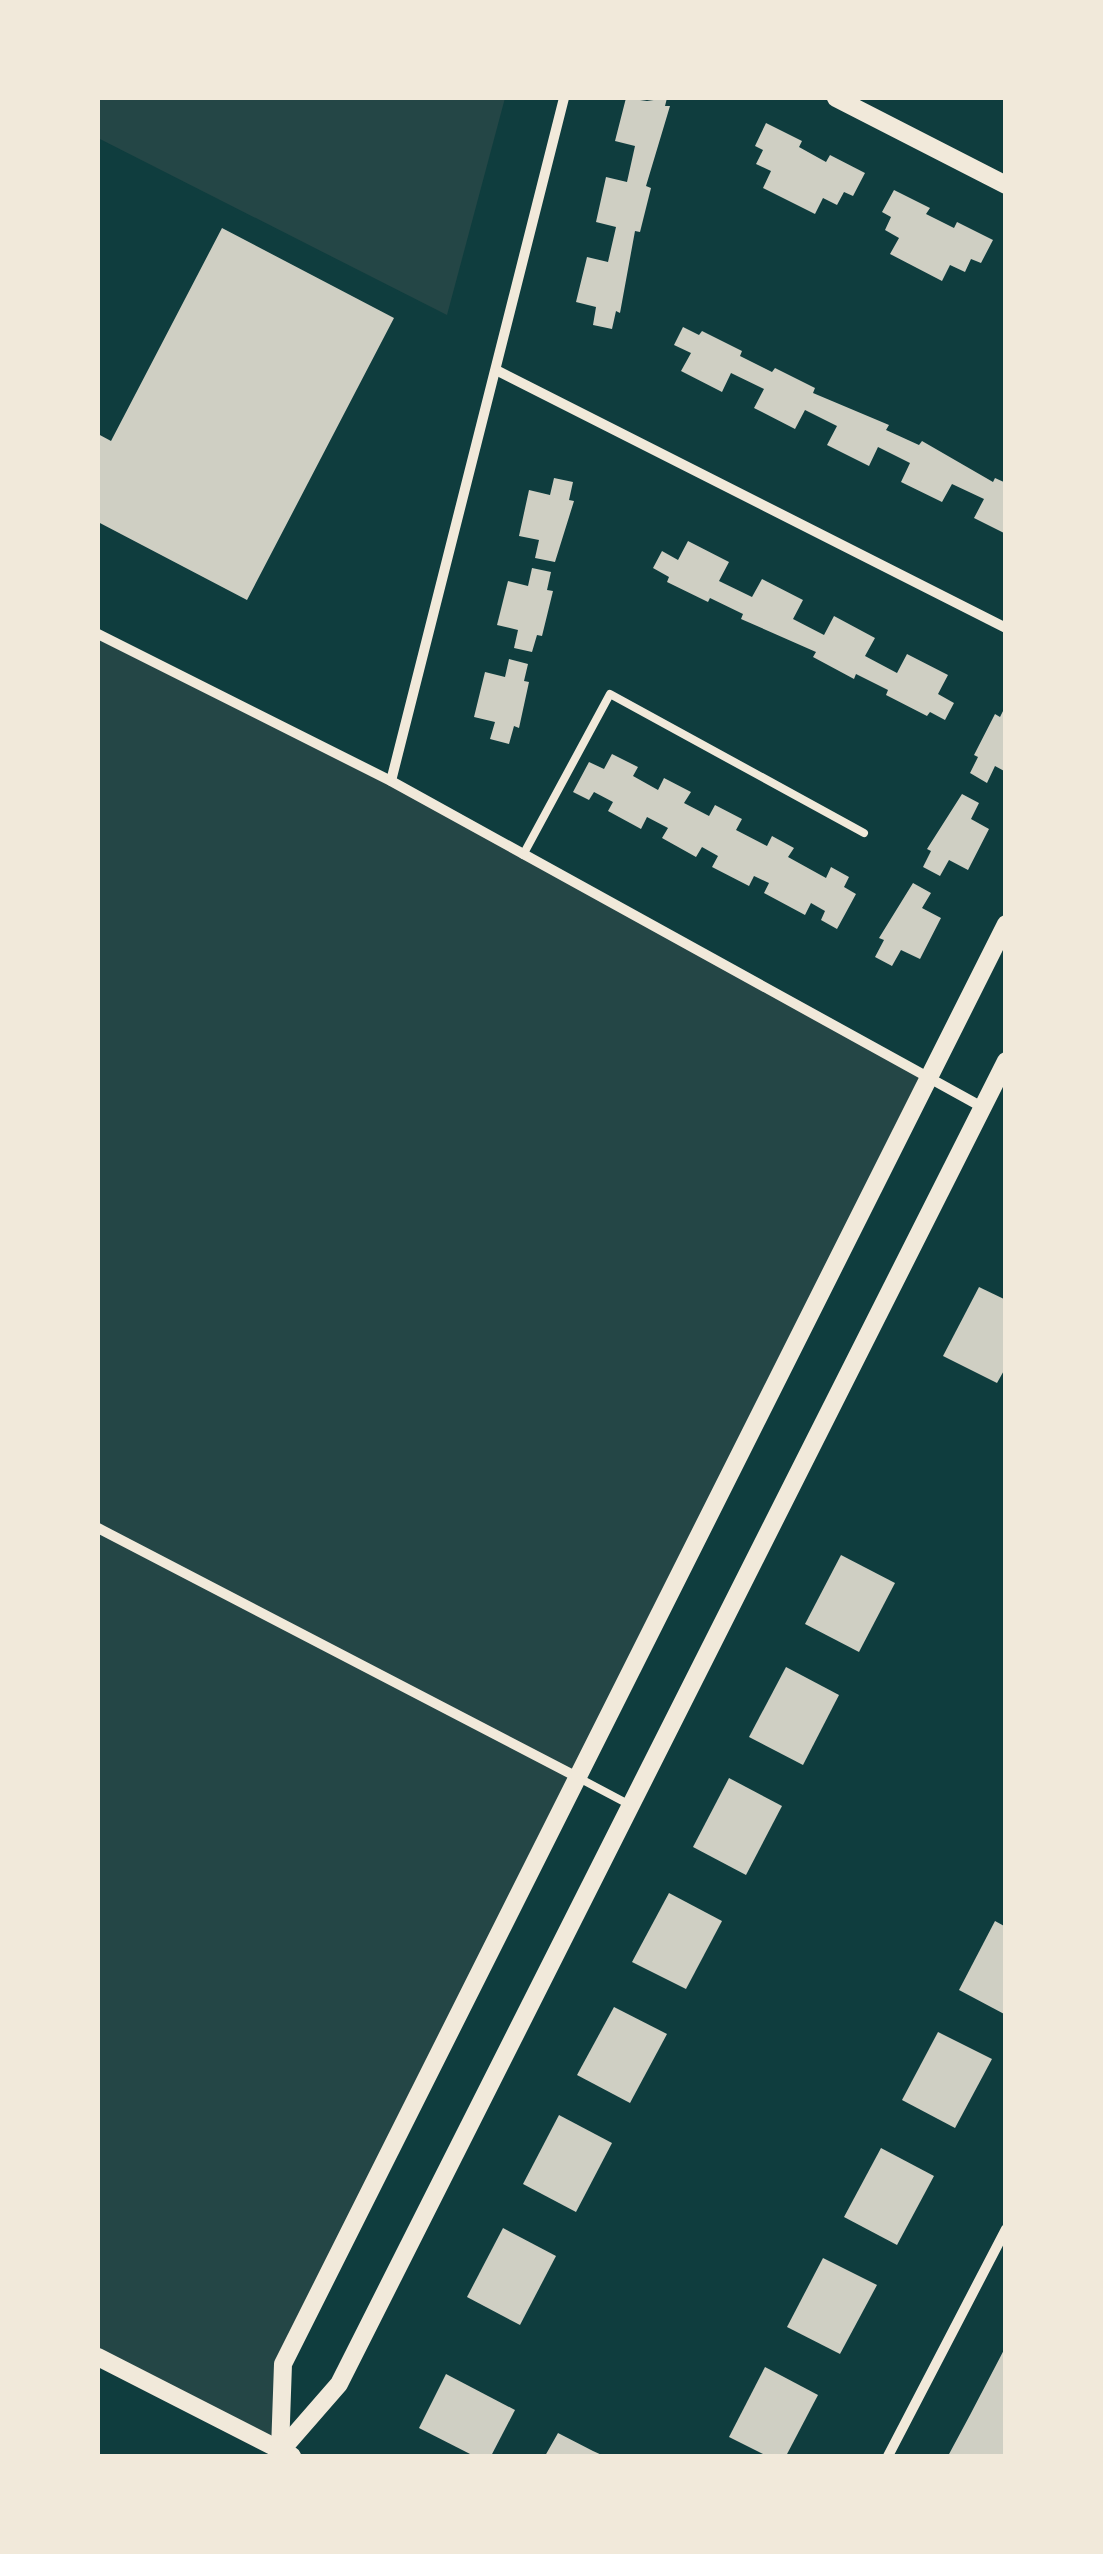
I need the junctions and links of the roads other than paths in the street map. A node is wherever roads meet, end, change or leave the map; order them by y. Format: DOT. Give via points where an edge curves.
graph roads {
  1 [pos="564,98"];
  2 [pos="836,98"];
  3 [pos="1006,186"];
  4 [pos="496,370"];
  5 [pos="1006,628"];
  6 [pos="98,634"];
  7 [pos="391,781"];
  8 [pos="864,832"];
  9 [pos="524,855"];
  10 [pos="1006,924"];
  11 [pos="1006,1061"];
  12 [pos="927,1080"];
  13 [pos="982,1107"];
  14 [pos="98,1528"];
  15 [pos="577,1776"];
  16 [pos="630,1804"];
  17 [pos="1006,2228"];
  18 [pos="98,2357"];
  19 [pos="283,2454"];
  20 [pos="888,2456"];
  1 -- 4 [label="street"];
  2 -- 3 [label="street"];
  4 -- 5 [label="street"];
  4 -- 7 [label="street"];
  6 -- 7 [label="street"];
  7 -- 9 [label="street"];
  8 -- 9 [label="lane" via="610,694"];
  9 -- 12 [label="street"];
  10 -- 12 [label="street"];
  11 -- 13 [label="street"];
  12 -- 13 [label="street"];
  12 -- 15 [label="street"];
  13 -- 16 [label="street"];
  14 -- 15 [label="street"];
  15 -- 16 [label="lane"];
  15 -- 19 [label="street" via="282,2364"];
  16 -- 19 [label="street" via="339,2384"];
  17 -- 20 [label="street"];
  18 -- 19 [label="street"];
}
